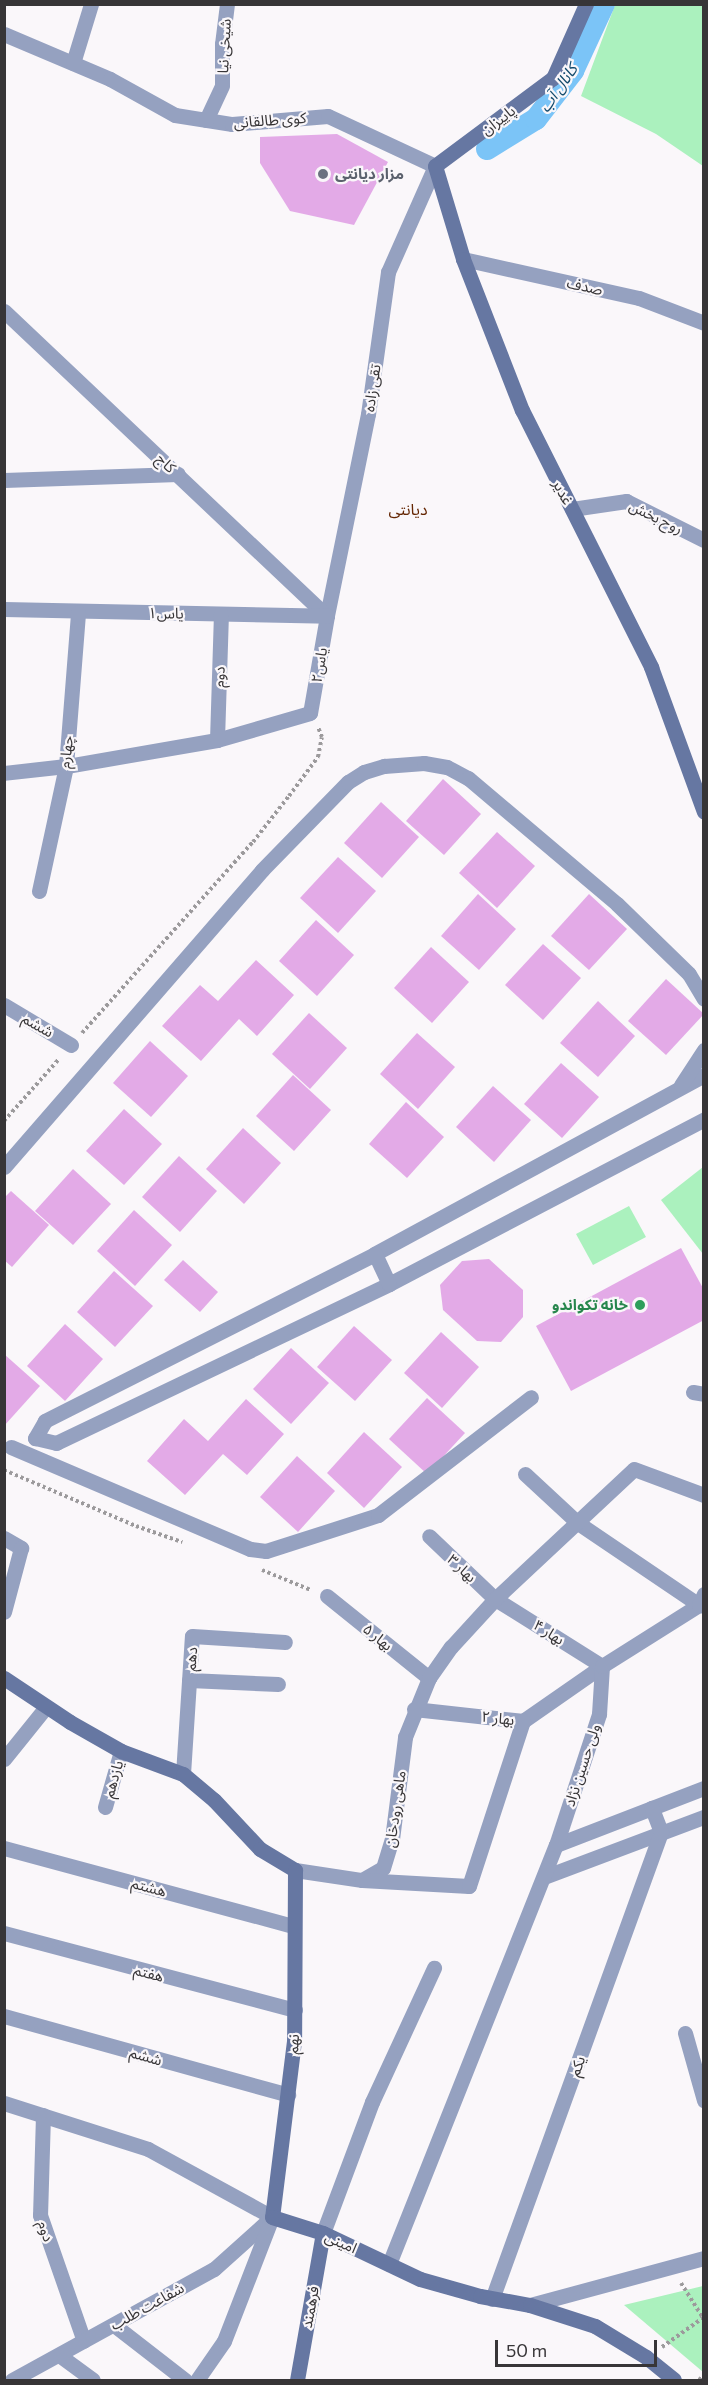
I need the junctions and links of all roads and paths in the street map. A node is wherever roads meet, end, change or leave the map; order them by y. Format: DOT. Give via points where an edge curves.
graph roads {
  1 [pos="91,4"];
  2 [pos="227,4"];
  3 [pos="586,4"];
  4 [pos="4,34"];
  5 [pos="73,63"];
  6 [pos="206,120"];
  7 [pos="435,166"];
  8 [pos="463,258"];
  9 [pos="4,311"];
  10 [pos="704,323"];
  11 [pos="178,474"];
  12 [pos="4,480"];
  13 [pos="572,509"];
  14 [pos="704,540"];
  15 [pos="4,609"];
  16 [pos="78,612"];
  17 [pos="221,614"];
  18 [pos="327,616"];
  19 [pos="310,713"];
  20 [pos="217,740"];
  21 [pos="66,766"];
  22 [pos="4,773"];
  23 [pos="704,812"];
  24 [pos="39,891"];
  25 [pos="704,999"];
  26 [pos="4,1005"];
  27 [pos="71,1045"];
  28 [pos="704,1050"];
  29 [pos="704,1075"];
  30 [pos="680,1088"];
  31 [pos="704,1119"];
  32 [pos="4,1121"];
  33 [pos="4,1167"];
  34 [pos="375,1254"];
  35 [pos="389,1284"];
  36 [pos="531,1397"];
  37 [pos="35,1438"];
  38 [pos="8,1445"];
  39 [pos="525,1473"];
  40 [pos="704,1496"];
  41 [pos="578,1523"];
  42 [pos="429,1536"];
  43 [pos="4,1538"];
  44 [pos="327,1596"];
  45 [pos="495,1599"];
  46 [pos="702,1602"];
  47 [pos="4,1612"];
  48 [pos="285,1642"];
  49 [pos="602,1666"];
  50 [pos="4,1678"];
  51 [pos="429,1678"];
  52 [pos="189,1680"];
  53 [pos="278,1684"];
  54 [pos="46,1707"];
  55 [pos="414,1709"];
  56 [pos="523,1721"];
  57 [pos="121,1751"];
  58 [pos="4,1759"];
  59 [pos="183,1774"];
  60 [pos="704,1788"];
  61 [pos="105,1806"];
  62 [pos="652,1808"];
  63 [pos="704,1817"];
  64 [pos="661,1832"];
  65 [pos="556,1845"];
  66 [pos="4,1848"];
  67 [pos="295,1870"];
  68 [pos="544,1877"];
  69 [pos="362,1880"];
  70 [pos="294,1926"];
  71 [pos="4,1933"];
  72 [pos="434,1968"];
  73 [pos="295,2010"];
  74 [pos="4,2016"];
  75 [pos="685,2033"];
  76 [pos="288,2096"];
  77 [pos="704,2100"];
  78 [pos="4,2103"];
  79 [pos="43,2115"];
  80 [pos="272,2217"];
  81 [pos="323,2233"];
  82 [pos="704,2258"];
  83 [pos="389,2264"];
  84 [pos="670,2267"];
  85 [pos="492,2299"];
  86 [pos="530,2305"];
  87 [pos="703,2318"];
  88 [pos="114,2325"];
  89 [pos="84,2341"];
  90 [pos="59,2355"];
  91 [pos="646,2357"];
  92 [pos="704,2375"];
  93 [pos="12,2380"];
  94 [pos="93,2380"];
  95 [pos="185,2380"];
  96 [pos="197,2380"];
  97 [pos="297,2380"];
  98 [pos="674,2380"];
  99 [pos="699,2380"];
  1 -- 5 [label="street"];
  2 -- 6 [label="street, شیخی نیا" via="222,85"];
  3 -- 7 [label="main road, پاییزان" via="554,78"];
  4 -- 5 [label="street, کوی طالقانی"];
  5 -- 6 [label="street, کوی طالقانی" via="175,115"];
  6 -- 7 [label="street, کوی طالقانی" via="232,124 328,116"];
  7 -- 8 [label="main road, غدیر"];
  7 -- 18 [label="street, تقی زاده" via="388,272 368,414"];
  8 -- 10 [label="street, صدف" via="639,298"];
  8 -- 13 [label="main road, غدیر" via="522,410"];
  9 -- 11 [label="street, کاج"];
  11 -- 12 [label="street"];
  11 -- 18 [label="street, کاج"];
  13 -- 14 [label="street, روح بخش" via="626,501"];
  13 -- 23 [label="main road, غدیر" via="651,667"];
  15 -- 16 [label="street, یاس۱"];
  16 -- 17 [label="street, یاس۱"];
  16 -- 21 [label="street, چهارم"];
  17 -- 18 [label="street, یاس۱"];
  17 -- 20 [label="street, دوم"];
  18 -- 19 [label="street, یاس۲"];
  19 -- 20 [label="street"];
  19 -- 27 [label="path" via="322,737 318,757 254,842"];
  20 -- 21 [label="street"];
  21 -- 22 [label="street"];
  21 -- 24 [label="street, چهارم"];
  25 -- 33 [label="street" via="689,974 617,904 468,778 447,767 424,763 384,766 348,782 262,870"];
  26 -- 27 [label="street, ششم"];
  27 -- 32 [label="path"];
  28 -- 30 [label="street"];
  29 -- 30 [label="street"];
  30 -- 34 [label="street"];
  31 -- 35 [label="street"];
  34 -- 35 [label="street"];
  34 -- 37 [label="street" via="45,1421"];
  35 -- 37 [label="street" via="56,1443"];
  36 -- 38 [label="street" via="378,1515 266,1551 250,1549"];
  37 -- 38 [label="street"];
  39 -- 41 [label="street"];
  40 -- 41 [label="street, ماهی رودخان" via="634,1468"];
  41 -- 45 [label="street, ماهی رودخان"];
  41 -- 46 [label="street"];
  42 -- 45 [label="street, بهار ۳"];
  43 -- 47 [label="street" via="21,1548"];
  44 -- 51 [label="street, بهار ۵"];
  45 -- 49 [label="street, بهار ۴"];
  45 -- 51 [label="street, ماهی رودخان"];
  46 -- 49 [label="street"];
  48 -- 52 [label="street, دهم" via="192,1636"];
  49 -- 56 [label="street, بهار ۲"];
  49 -- 65 [label="street, ولی حسین نژاد" via="599,1714"];
  50 -- 54 [label="main road"];
  51 -- 55 [label="street, ماهی رودخان"];
  52 -- 53 [label="street"];
  52 -- 59 [label="street, دهم"];
  54 -- 57 [label="main road"];
  54 -- 58 [label="street"];
  55 -- 56 [label="street, بهار ۲"];
  55 -- 69 [label="street, ماهی رودخان" via="405,1737 388,1855 383,1868"];
  56 -- 69 [label="street" via="469,1886"];
  57 -- 59 [label="main road"];
  57 -- 61 [label="street, یازدهم"];
  59 -- 67 [label="main road" via="214,1800 260,1849"];
  60 -- 62 [label="street"];
  62 -- 64 [label="street"];
  62 -- 65 [label="street"];
  63 -- 64 [label="street"];
  64 -- 68 [label="street"];
  64 -- 85 [label="street, یکم"];
  65 -- 68 [label="street, ولی حسین نژاد"];
  66 -- 70 [label="street, هشتم"];
  67 -- 69 [label="street"];
  67 -- 70 [label="main road, نهم"];
  68 -- 83 [label="street, ولی حسین نژاد"];
  70 -- 73 [label="main road, نهم"];
  71 -- 73 [label="street, هفتم"];
  72 -- 81 [label="street" via="372,2102"];
  73 -- 76 [label="main road, نهم"];
  74 -- 76 [label="street, ششم"];
  75 -- 77 [label="street"];
  76 -- 80 [label="main road, نهم"];
  78 -- 79 [label="street, امینی"];
  79 -- 80 [label="street, امینی" via="148,2149"];
  79 -- 89 [label="street, دوم" via="40,2215"];
  80 -- 81 [label="main road, امینی"];
  80 -- 88 [label="street, شفاعت طلب" via="214,2269"];
  80 -- 96 [label="street" via="224,2341"];
  81 -- 83 [label="main road, امینی"];
  81 -- 97 [label="main road, فرهمند"];
  82 -- 84 [label="street"];
  83 -- 85 [label="main road, امینی" via="420,2279"];
  84 -- 86 [label="street"];
  84 -- 87 [label="path"];
  85 -- 86 [label="main road, امینی"];
  86 -- 91 [label="main road, امینی" via="595,2326"];
  87 -- 91 [label="path"];
  88 -- 89 [label="street, شفاعت طلب"];
  88 -- 95 [label="street"];
  89 -- 90 [label="street, شفاعت طلب"];
  90 -- 93 [label="street, شفاعت طلب"];
  90 -- 94 [label="street"];
  91 -- 98 [label="main road, امینی"];
  92 -- 99 [label="path"];
}
